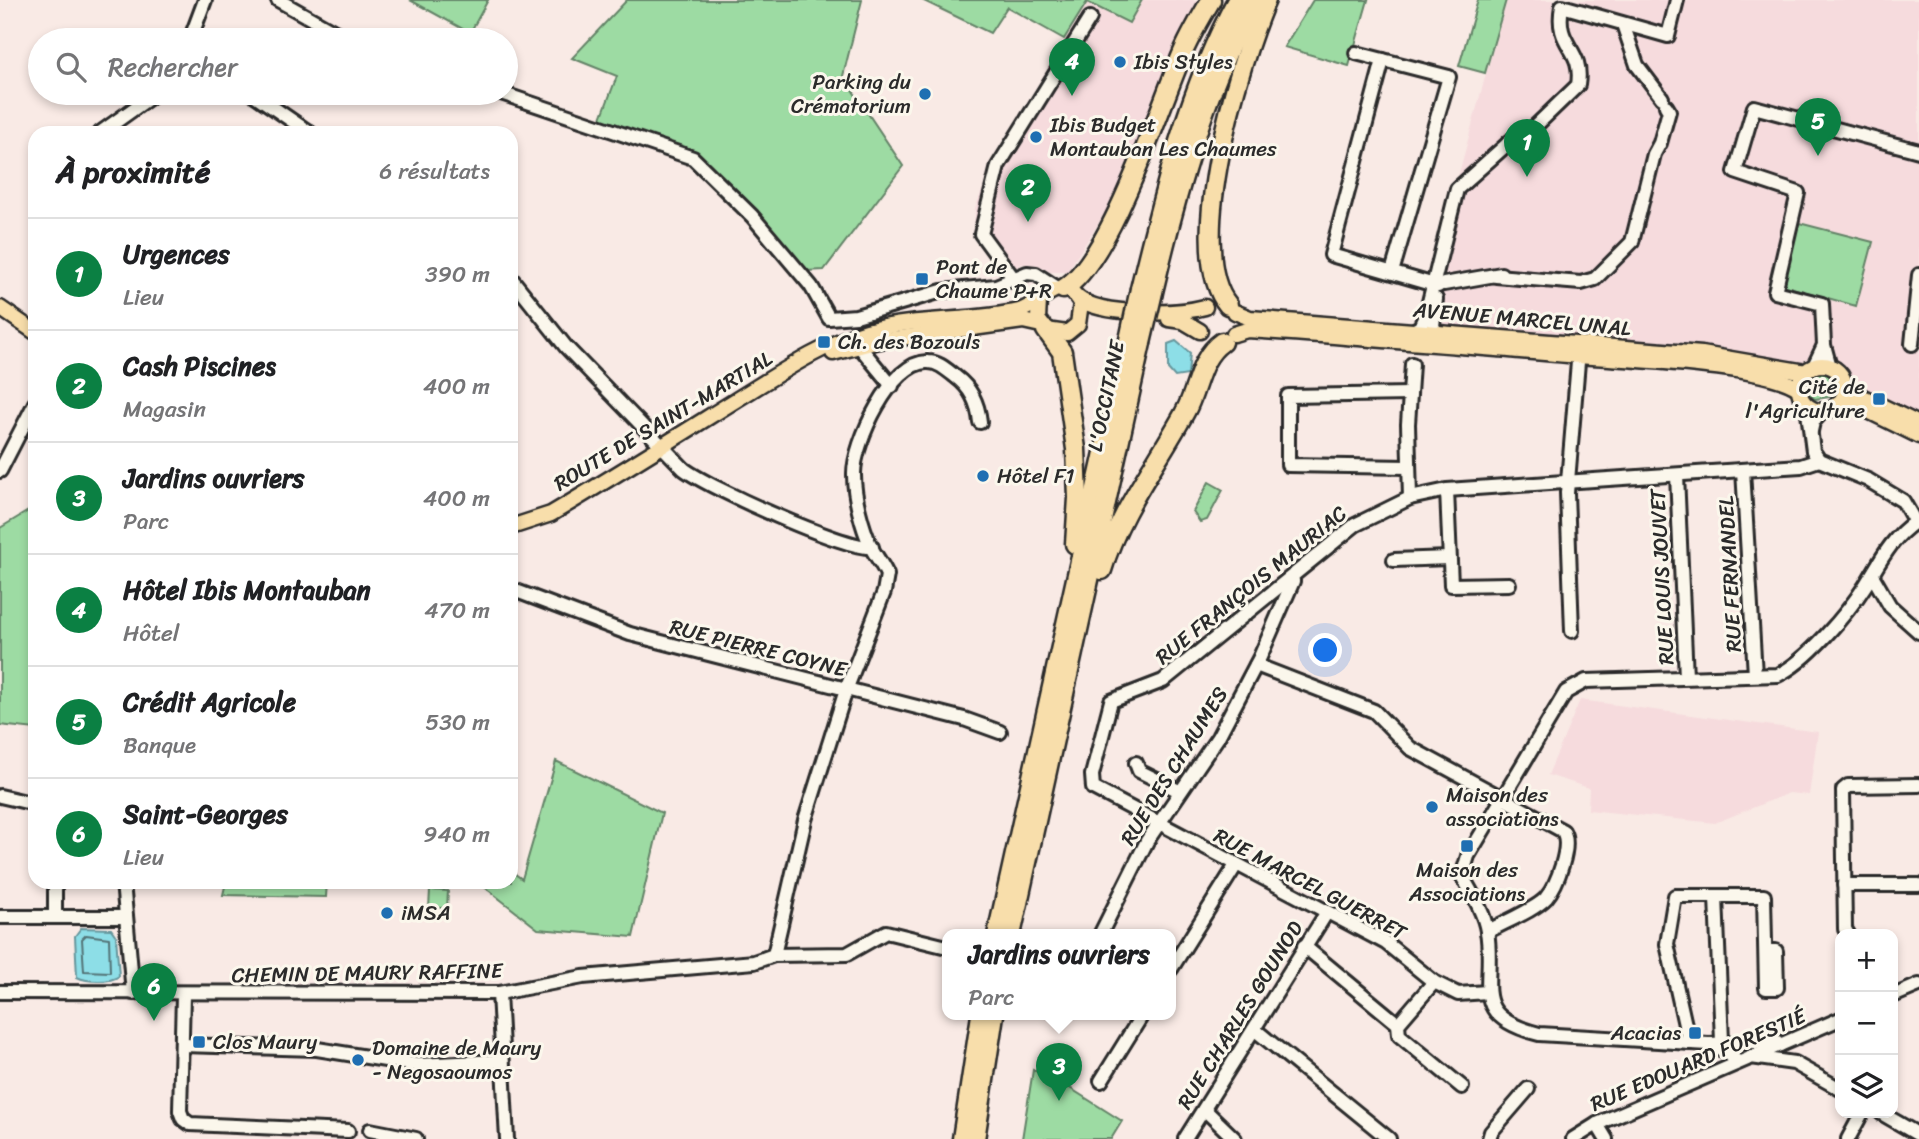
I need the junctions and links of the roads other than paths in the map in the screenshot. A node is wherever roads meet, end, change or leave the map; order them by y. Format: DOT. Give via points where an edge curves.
graph roads {
  1 [pos="205,0"];
  2 [pos="278,0"];
  3 [pos="1211,0"];
  4 [pos="1237,0"];
  5 [pos="1252,0"];
  6 [pos="1266,0"];
  7 [pos="1677,0"];
  8 [pos="1090,18"];
  9 [pos="1623,24"];
  10 [pos="194,28"];
  11 [pos="328,28"];
  12 [pos="1356,52"];
  13 [pos="1383,60"];
  14 [pos="518,99"];
  15 [pos="139,105"];
  16 [pos="269,105"];
  17 [pos="110,126"];
  18 [pos="300,126"];
  19 [pos="1919,151"];
  20 [pos="1392,272"];
  21 [pos="1032,273"];
  22 [pos="1919,275"];
  23 [pos="1014,279"];
  24 [pos="1438,281"];
  25 [pos="518,287"];
  26 [pos="1146,290"];
  27 [pos="1066,291"];
  28 [pos="1040,299"];
  29 [pos="1205,307"];
  30 [pos="0,308"];
  31 [pos="1232,309"];
  32 [pos="921,322"];
  33 [pos="1078,324"];
  34 [pos="28,327"];
  35 [pos="1044,327"];
  36 [pos="1200,331"];
  37 [pos="1412,331"];
  38 [pos="1433,331"];
  39 [pos="1326,334"];
  40 [pos="1228,338"];
  41 [pos="879,341"];
  42 [pos="1912,344"];
  43 [pos="1824,345"];
  44 [pos="859,346"];
  45 [pos="1666,351"];
  46 [pos="1576,355"];
  47 [pos="798,364"];
  48 [pos="1412,364"];
  49 [pos="875,365"];
  50 [pos="1830,367"];
  51 [pos="1810,369"];
  52 [pos="1844,384"];
  53 [pos="892,386"];
  54 [pos="1799,390"];
  55 [pos="1410,394"];
  56 [pos="1838,403"];
  57 [pos="1807,405"];
  58 [pos="1824,410"];
  59 [pos="28,417"];
  60 [pos="979,422"];
  61 [pos="1919,424"];
  62 [pos="1811,430"];
  63 [pos="1919,436"];
  64 [pos="662,446"];
  65 [pos="1816,455"];
  66 [pos="1408,467"];
  67 [pos="1743,470"];
  68 [pos="0,471"];
  69 [pos="1677,475"];
  70 [pos="1568,482"];
  71 [pos="1447,490"];
  72 [pos="1410,498"];
  73 [pos="518,525"];
  74 [pos="872,547"];
  75 [pos="1449,558"];
  76 [pos="1394,560"];
  77 [pos="1294,577"];
  78 [pos="1868,580"];
  79 [pos="1509,584"];
  80 [pos="518,592"];
  81 [pos="1572,631"];
  82 [pos="1919,632"];
  83 [pos="1070,635"];
  84 [pos="1256,665"];
  85 [pos="1755,675"];
  86 [pos="1686,677"];
  87 [pos="846,690"];
  88 [pos="1000,732"];
  89 [pos="1136,763"];
  90 [pos="1919,785"];
  91 [pos="1178,791"];
  92 [pos="0,796"];
  93 [pos="1502,800"];
  94 [pos="28,802"];
  95 [pos="1159,825"];
  96 [pos="1236,865"];
  97 [pos="1844,885"];
  98 [pos="1919,885"];
  99 [pos="55,889"];
  100 [pos="124,889"];
  101 [pos="1716,897"];
  102 [pos="1327,912"];
  103 [pos="0,917"];
  104 [pos="55,917"];
  105 [pos="126,917"];
  106 [pos="998,929"];
  107 [pos="1012,929"];
  108 [pos="1103,929"];
  109 [pos="1848,929"];
  110 [pos="1487,932"];
  111 [pos="942,946"];
  112 [pos="1304,946"];
  113 [pos="1766,951"];
  114 [pos="774,955"];
  115 [pos="1176,961"];
  116 [pos="1434,982"];
  117 [pos="1919,985"];
  118 [pos="0,992"];
  119 [pos="1487,992"];
  120 [pos="133,993"];
  121 [pos="499,993"];
  122 [pos="1898,994"];
  123 [pos="183,995"];
  124 [pos="980,1020"];
  125 [pos="994,1020"];
  126 [pos="1139,1020"];
  127 [pos="1835,1021"];
  128 [pos="1398,1024"];
  129 [pos="1254,1029"];
  130 [pos="1689,1043"];
  131 [pos="1784,1043"];
  132 [pos="1720,1044"];
  133 [pos="182,1045"];
  134 [pos="1751,1057"];
  135 [pos="500,1061"];
  136 [pos="1738,1062"];
  137 [pos="1790,1062"];
  138 [pos="1719,1070"];
  139 [pos="1101,1081"];
  140 [pos="1835,1086"];
  141 [pos="1462,1087"];
  142 [pos="1528,1089"];
  143 [pos="1205,1110"];
  144 [pos="1860,1118"];
  145 [pos="1890,1118"];
  146 [pos="1597,1124"];
  147 [pos="370,1130"];
  148 [pos="348,1131"];
  149 [pos="1919,1135"];
  150 [pos="416,1139"];
  151 [pos="507,1139"];
  152 [pos="962,1139"];
  153 [pos="975,1139"];
  154 [pos="1185,1139"];
  155 [pos="1235,1139"];
  156 [pos="1389,1139"];
  157 [pos="1489,1139"];
  158 [pos="1573,1139"];
  159 [pos="1606,1139"];
  160 [pos="1849,1139"];
  1 -- 10 [label="street"];
  2 -- 11 [label="street"];
  3 -- 27 [label="highway" via="1183,53 1136,175 1085,268"];
  4 -- 26 [label="highway, L'OCCITANE" via="1212,51 1177,145"];
  5 -- 26 [label="highway, L'OCCITANE" via="1195,130"];
  6 -- 31 [label="highway" via="1232,99 1213,209 1213,272 1219,294"];
  7 -- 9 [label="street" via="1668,36"];
  8 -- 23 [label="street" via="998,166 981,234"];
  9 -- 24 [label="street" via="1562,6 1558,25 1575,53 1578,85 1565,101 1457,189 1437,261"];
  9 -- 24 [label="street" via="1637,65 1669,111 1632,242 1589,283 1496,276"];
  12 -- 13 [label="street"];
  13 -- 20 [label="street" via="1331,256"];
  13 -- 20 [label="street" via="1449,77"];
  14 -- 23 [label="street" via="693,158 786,256 829,318 856,316 942,291 996,286"];
  15 -- 17 [label="street"];
  16 -- 18 [label="street"];
  19 -- 43 [label="street" via="1754,107 1735,172 1798,193 1775,292 1822,304"];
  20 -- 24 [label="street"];
  21 -- 23 [label="street"];
  21 -- 27 [label="street"];
  21 -- 28 [label="street" via="1039,281"];
  22 -- 42 [label="street"];
  24 -- 37 [label="street" via="1424,320"];
  24 -- 38 [label="street"];
  25 -- 64 [label="street" via="566,347"];
  26 -- 83 [label="highway, L'OCCITANE, bridge"];
  27 -- 28 [label="main road"];
  27 -- 29 [label="main road" via="1088,306 1103,309 1181,312"];
  27 -- 33 [label="main road" via="1082,310"];
  28 -- 32 [label="main road, ROUTE DE SAINT-MARTIAL" via="1022,310"];
  28 -- 35 [label="main road" via="1037,313"];
  29 -- 31 [label="main road" via="1216,302"];
  29 -- 36 [label="main road" via="1198,318"];
  30 -- 34 [label="main road"];
  31 -- 37 [label="main road, AVENUE MARCEL UNAL" via="1250,318"];
  31 -- 40 [label="main road" via="1238,323"];
  32 -- 44 [label="main road" via="866,337"];
  32 -- 47 [label="main road, ROUTE DE SAINT-MARTIAL" via="865,332"];
  33 -- 35 [label="main road" via="1067,333"];
  33 -- 36 [label="main road" via="1098,317 1175,319"];
  35 -- 41 [label="main road, ROUTE DE SAINT-MARTIAL" via="1023,321"];
  35 -- 83 [label="highway" via="1062,352 1078,474 1075,543 1066,589"];
  36 -- 40 [label="main road" via="1209,340"];
  37 -- 38 [label="main road, AVENUE MARCEL UNAL"];
  38 -- 39 [label="street" via="1420,339"];
  38 -- 45 [label="main road, AVENUE MARCEL UNAL"];
  39 -- 40 [label="main road, AVENUE MARCEL UNAL" via="1247,330"];
  39 -- 46 [label="main road, AVENUE MARCEL UNAL"];
  40 -- 83 [label="highway" via="1208,355 1186,410 1121,519 1092,603"];
  41 -- 44 [label="main road, ROUTE DE SAINT-MARTIAL"];
  41 -- 49 [label="street" via="872,350"];
  43 -- 50 [label="street"];
  43 -- 51 [label="street"];
  44 -- 47 [label="main road, ROUTE DE SAINT-MARTIAL"];
  44 -- 49 [label="street"];
  45 -- 46 [label="street" via="1582,350"];
  45 -- 51 [label="main road, AVENUE MARCEL UNAL"];
  46 -- 54 [label="main road, AVENUE MARCEL UNAL" via="1705,366 1780,379"];
  46 -- 70 [label="street"];
  47 -- 64 [label="main road, ROUTE DE SAINT-MARTIAL"];
  48 -- 55 [label="street"];
  49 -- 53 [label="street"];
  50 -- 51 [label="main road"];
  50 -- 52 [label="main road"];
  51 -- 54 [label="main road"];
  52 -- 56 [label="main road"];
  52 -- 61 [label="main road"];
  53 -- 60 [label="street" via="914,365 938,364 967,385 979,410"];
  53 -- 74 [label="street" via="877,404 854,454 857,500"];
  54 -- 57 [label="main road"];
  55 -- 66 [label="street"];
  55 -- 66 [label="street" via="1288,396 1288,465"];
  56 -- 58 [label="main road"];
  56 -- 63 [label="main road" via="1856,405"];
  57 -- 58 [label="main road"];
  57 -- 62 [label="street"];
  58 -- 62 [label="street"];
  59 -- 68 [label="street"];
  62 -- 65 [label="street"];
  64 -- 73 [label="main road, ROUTE DE SAINT-MARTIAL" via="551,514"];
  64 -- 74 [label="street" via="703,482 825,535 860,548"];
  65 -- 67 [label="street, RUE FRANÇOIS MAURIAC" via="1787,467"];
  65 -- 78 [label="street" via="1903,501 1914,522 1899,533"];
  66 -- 72 [label="street"];
  67 -- 69 [label="street, RUE FRANÇOIS MAURIAC"];
  67 -- 85 [label="street, RUE FERNANDEL"];
  69 -- 70 [label="street, RUE FRANÇOIS MAURIAC"];
  69 -- 86 [label="street, RUE LOUIS JOUVET"];
  70 -- 71 [label="street, RUE FRANÇOIS MAURIAC"];
  70 -- 81 [label="street"];
  71 -- 72 [label="street, RUE FRANÇOIS MAURIAC"];
  71 -- 75 [label="street"];
  72 -- 77 [label="street, RUE FRANÇOIS MAURIAC" via="1355,525"];
  74 -- 87 [label="street" via="887,575 884,592"];
  75 -- 76 [label="street"];
  75 -- 79 [label="street" via="1451,585"];
  77 -- 84 [label="street, RUE DES CHAUMES"];
  77 -- 95 [label="street, RUE FRANÇOIS MAURIAC" via="1163,681 1111,701 1093,788"];
  78 -- 82 [label="street"];
  78 -- 85 [label="street" via="1793,667 1778,675"];
  80 -- 87 [label="street, RUE PIERRE COYNE" via="630,634"];
  83 -- 106 [label="highway, L'OCCITANE"];
  83 -- 107 [label="highway, L'OCCITANE"];
  84 -- 91 [label="street, RUE DES CHAUMES" via="1218,737"];
  84 -- 93 [label="street" via="1374,711 1410,748"];
  85 -- 86 [label="street"];
  86 -- 93 [label="street" via="1586,681 1566,692"];
  87 -- 88 [label="street, RUE PIERRE COYNE"];
  87 -- 114 [label="street" via="805,820"];
  89 -- 91 [label="street" via="1139,771"];
  90 -- 97 [label="street" via="1848,786 1843,790"];
  91 -- 95 [label="street, RUE DES CHAUMES"];
  92 -- 94 [label="street"];
  93 -- 110 [label="street" via="1468,856 1462,877"];
  93 -- 110 [label="street" via="1565,835 1568,844 1545,898"];
  95 -- 96 [label="street, RUE MARCEL GUERRET"];
  95 -- 108 [label="street, RUE DES CHAUMES"];
  96 -- 102 [label="street, RUE MARCEL GUERRET"];
  96 -- 115 [label="street"];
  97 -- 98 [label="street"];
  97 -- 109 [label="street"];
  99 -- 104 [label="street"];
  100 -- 105 [label="street"];
  101 -- 113 [label="street" via="1765,896"];
  101 -- 130 [label="street" via="1675,896 1667,944"];
  101 -- 132 [label="street"];
  102 -- 112 [label="street, RUE CHARLES GOUNOD"];
  102 -- 116 [label="street, RUE MARCEL GUERRET" via="1385,943"];
  103 -- 104 [label="street"];
  104 -- 105 [label="street"];
  105 -- 120 [label="street"];
  110 -- 119 [label="street"];
  111 -- 114 [label="street, CHEMIN DE MAURY RAFFINE" via="886,932 846,954"];
  112 -- 128 [label="street"];
  112 -- 129 [label="street, RUE CHARLES GOUNOD"];
  114 -- 121 [label="street, CHEMIN DE MAURY RAFFINE" via="754,961 583,976"];
  116 -- 119 [label="street, RUE MARCEL GUERRET" via="1458,994"];
  116 -- 128 [label="street"];
  117 -- 122 [label="street"];
  118 -- 120 [label="street, CHEMIN DE MAURY RAFFINE"];
  119 -- 130 [label="street" via="1492,1006 1514,1027 1539,1034"];
  120 -- 123 [label="street, CHEMIN DE MAURY RAFFINE"];
  121 -- 123 [label="street, CHEMIN DE MAURY RAFFINE"];
  121 -- 135 [label="street"];
  123 -- 133 [label="street"];
  124 -- 152 [label="highway"];
  125 -- 153 [label="highway"];
  126 -- 139 [label="street"];
  127 -- 131 [label="street, RUE EDOUARD FORESTIÉ"];
  128 -- 141 [label="street" via="1399,1035 1409,1045"];
  129 -- 143 [label="street, RUE CHARLES GOUNOD"];
  129 -- 156 [label="street"];
  130 -- 132 [label="street"];
  131 -- 132 [label="street"];
  131 -- 134 [label="street, RUE EDOUARD FORESTIÉ"];
  131 -- 137 [label="street"];
  132 -- 136 [label="street" via="1739,1057"];
  132 -- 138 [label="street"];
  133 -- 135 [label="street" via="317,1049 417,1065"];
  133 -- 148 [label="street" via="180,1111 190,1124"];
  134 -- 136 [label="street, RUE EDOUARD FORESTIÉ"];
  134 -- 137 [label="street"];
  135 -- 151 [label="street"];
  136 -- 138 [label="street, RUE EDOUARD FORESTIÉ"];
  137 -- 140 [label="street"];
  138 -- 146 [label="street, RUE EDOUARD FORESTIÉ"];
  142 -- 157 [label="street"];
  143 -- 154 [label="street, RUE CHARLES GOUNOD"];
  143 -- 155 [label="street"];
  144 -- 160 [label="street"];
  145 -- 149 [label="street"];
  146 -- 158 [label="street, RUE EDOUARD FORESTIÉ"];
  146 -- 159 [label="street"];
  147 -- 150 [label="street"];
}
